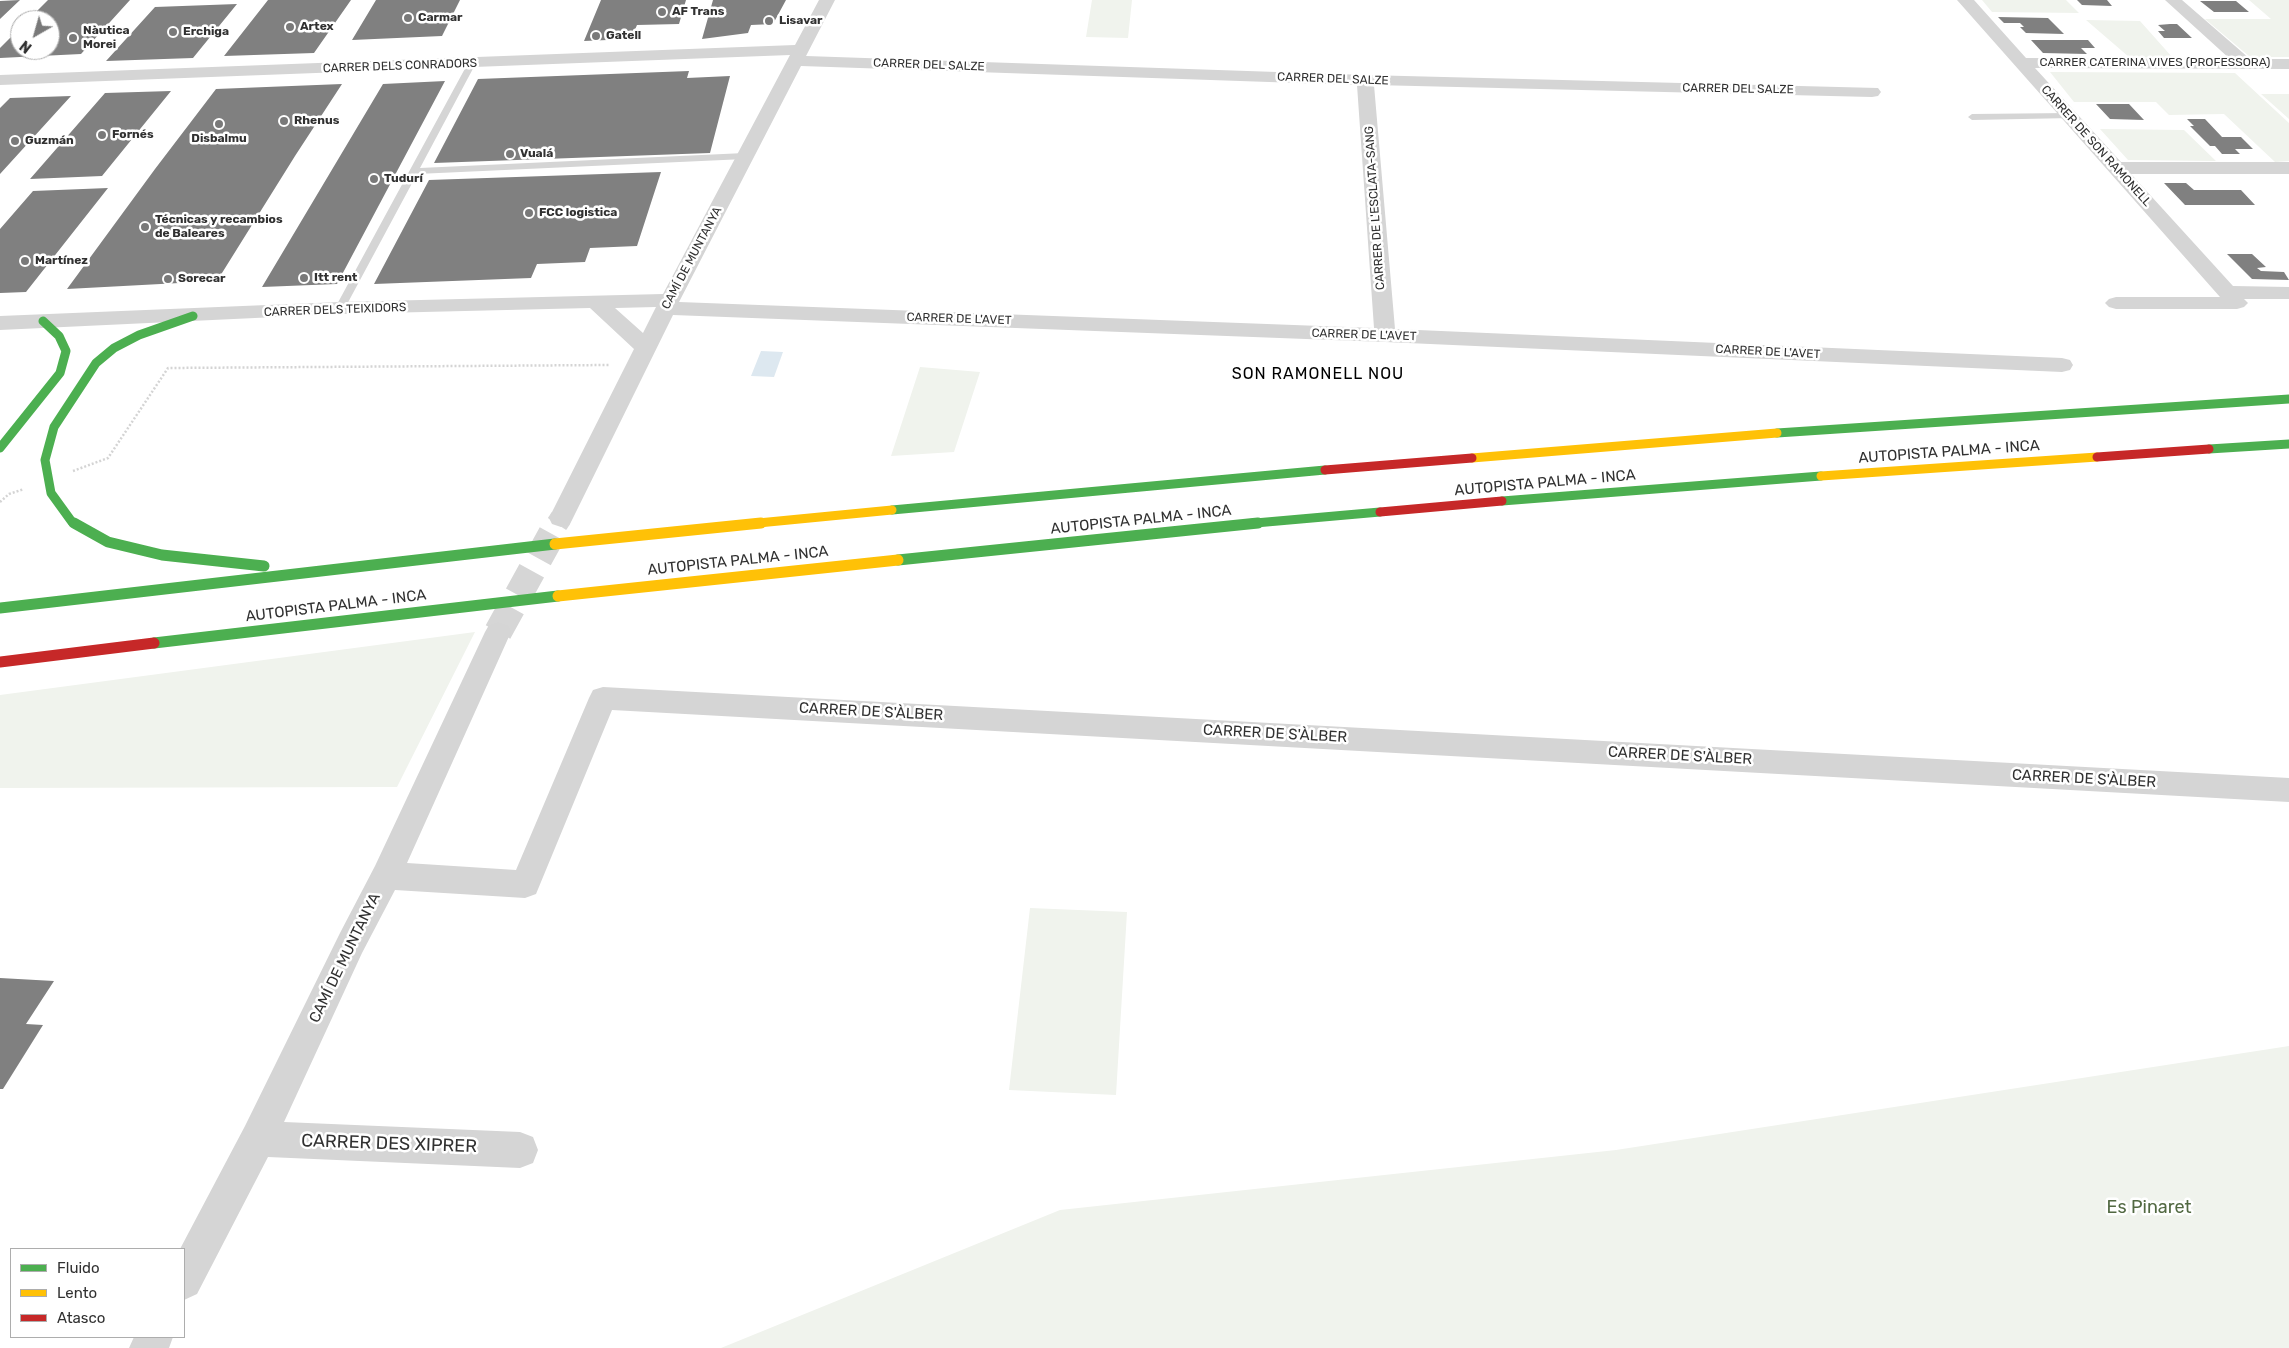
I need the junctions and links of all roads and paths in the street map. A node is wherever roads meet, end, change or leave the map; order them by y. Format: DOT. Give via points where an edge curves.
graph roads {
  1 [pos="827,0"];
  2 [pos="1966,0"];
  3 [pos="2174,0"];
  4 [pos="798,56"];
  5 [pos="472,63"];
  6 [pos="2022,63"];
  7 [pos="2246,64"];
  8 [pos="2289,64"];
  9 [pos="0,80"];
  10 [pos="1365,80"];
  11 [pos="1872,92"];
  12 [pos="2069,116"];
  13 [pos="1972,117"];
  14 [pos="745,156"];
  15 [pos="2116,168"];
  16 [pos="2289,168"];
  17 [pos="414,170"];
  18 [pos="2227,292"];
  19 [pos="2289,292"];
  20 [pos="596,302"];
  21 [pos="2116,302"];
  22 [pos="668,304"];
  23 [pos="340,308"];
  24 [pos="193,316"];
  25 [pos="43,321"];
  26 [pos="0,323"];
  27 [pos="1385,335"];
  28 [pos="642,356"];
  29 [pos="2062,365"];
  30 [pos="2289,399"];
  31 [pos="2289,444"];
  32 [pos="0,448"];
  33 [pos="68,473"];
  34 [pos="29,487"];
  35 [pos="0,502"];
  36 [pos="561,518"];
  37 [pos="316,571"];
  38 [pos="0,608"];
  39 [pos="498,632"];
  40 [pos="0,662"];
  41 [pos="2289,790"];
  42 [pos="386,876"];
  43 [pos="258,1139"];
  44 [pos="520,1150"];
  45 [pos="185,1279"];
  1 -- 4 [label="street, CAMÍ DE MUNTANYA"];
  2 -- 6 [label="street, CARRER DE SON RAMONELL"];
  3 -- 7 [label="street"];
  4 -- 5 [label="street, CARRER DELS CONRADORS"];
  4 -- 10 [label="street, CARRER DEL SALZE"];
  4 -- 14 [label="street, CAMÍ DE MUNTANYA"];
  5 -- 9 [label="street, CARRER DELS CONRADORS"];
  5 -- 17 [label="lane"];
  6 -- 7 [label="street, CARRER CATERINA VIVES (PROFESSORA)"];
  6 -- 12 [label="street, CARRER DE SON RAMONELL"];
  7 -- 8 [label="street, CARRER CATERINA VIVES (PROFESSORA)"];
  10 -- 11 [label="street, CARRER DEL SALZE"];
  10 -- 27 [label="street, CARRER DE L'ESCLATA-SANG"];
  12 -- 13 [label="lane"];
  12 -- 15 [label="street, CARRER DE SON RAMONELL"];
  14 -- 17 [label="lane"];
  14 -- 22 [label="street, CAMÍ DE MUNTANYA"];
  15 -- 16 [label="street"];
  15 -- 18 [label="street, CARRER DE SON RAMONELL"];
  17 -- 23 [label="lane"];
  18 -- 19 [label="street"];
  18 -- 21 [label="street" via="2237,303"];
  20 -- 22 [label="street, CARRER DELS TEIXIDORS"];
  20 -- 23 [label="street, CARRER DELS TEIXIDORS"];
  20 -- 28 [label="street"];
  22 -- 27 [label="street, CARRER DE L'AVET"];
  22 -- 28 [label="street, CAMÍ DE MUNTANYA"];
  23 -- 24 [label="street, CARRER DELS TEIXIDORS"];
  24 -- 25 [label="street, CARRER DELS TEIXIDORS"];
  24 -- 37 [label="highway" via="139,335 114,348 96,363 54,427 45,460 51,493 72,522 108,542 162,555"];
  25 -- 26 [label="street, CARRER DELS TEIXIDORS"];
  25 -- 32 [label="highway" via="59,336 66,351 60,374"];
  27 -- 29 [label="street, CARRER DE L'AVET"];
  28 -- 33 [label="path" via="168,368 108,458"];
  28 -- 36 [label="street, CAMÍ DE MUNTANYA"];
  30 -- 37 [label="highway, AUTOPISTA PALMA - INCA" via="1855,427 1328,469 655,533"];
  31 -- 40 [label="highway, AUTOPISTA PALMA - INCA" via="1532,498 1189,530 450,607"];
  34 -- 35 [label="path" via="9,494"];
  37 -- 38 [label="highway, AUTOPISTA PALMA - INCA"];
  39 -- 42 [label="street, CAMÍ DE MUNTANYA"];
  41 -- 42 [label="street, CARRER DE S'ÀLBER" via="603,698 525,884"];
  42 -- 43 [label="street, CAMÍ DE MUNTANYA"];
  43 -- 44 [label="street, CARRER DES XIPRER"];
  43 -- 45 [label="street, CAMÍ DE MUNTANYA"];
}
